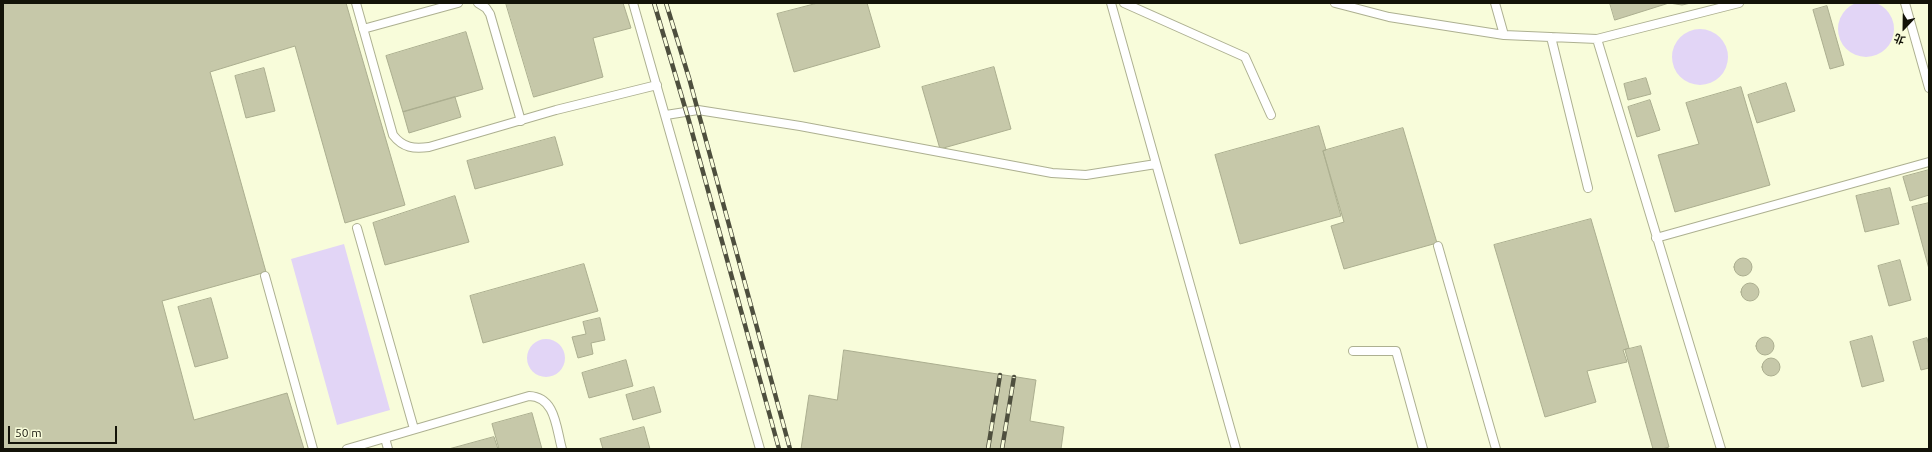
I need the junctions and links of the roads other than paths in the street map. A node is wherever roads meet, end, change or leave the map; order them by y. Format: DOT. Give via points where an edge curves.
graph roads {
  1 [pos="356,3"];
  2 [pos="458,3"];
  3 [pos="478,3"];
  4 [pos="633,3"];
  5 [pos="1111,3"];
  6 [pos="1124,3"];
  7 [pos="1335,3"];
  8 [pos="1495,3"];
  9 [pos="1739,3"];
  10 [pos="1905,3"];
  11 [pos="363,29"];
  12 [pos="1504,34"];
  13 [pos="1551,37"];
  14 [pos="1597,39"];
  15 [pos="657,85"];
  16 [pos="1929,88"];
  17 [pos="666,115"];
  18 [pos="1271,115"];
  19 [pos="521,121"];
  20 [pos="1929,162"];
  21 [pos="1156,164"];
  22 [pos="1588,188"];
  23 [pos="357,228"];
  24 [pos="1656,238"];
  25 [pos="1438,246"];
  26 [pos="265,276"];
  27 [pos="1353,351"];
  28 [pos="414,429"];
  29 [pos="385,438"];
  30 [pos="313,449"];
  31 [pos="347,449"];
  32 [pos="388,449"];
  33 [pos="562,449"];
  34 [pos="760,449"];
  35 [pos="1236,449"];
  36 [pos="1423,449"];
  37 [pos="1496,449"];
  38 [pos="1721,449"];
  1 -- 11 [label="lane"];
  2 -- 11 [label="lane"];
  3 -- 19 [label="lane" via="490,14"];
  4 -- 15 [label="lane"];
  5 -- 21 [label="lane"];
  6 -- 18 [label="lane" via="1245,57"];
  7 -- 12 [label="lane" via="1389,17"];
  8 -- 12 [label="lane"];
  9 -- 14 [label="lane"];
  10 -- 16 [label="lane"];
  11 -- 19 [label="lane" via="393,135 398,142 408,147 429,147"];
  12 -- 13 [label="lane"];
  13 -- 14 [label="lane"];
  13 -- 22 [label="lane"];
  14 -- 24 [label="lane"];
  15 -- 17 [label="lane"];
  15 -- 19 [label="lane"];
  17 -- 21 [label="lane" via="698,110 800,126 1052,173 1086,175"];
  17 -- 34 [label="lane"];
  20 -- 24 [label="lane"];
  21 -- 35 [label="lane"];
  23 -- 28 [label="lane"];
  24 -- 38 [label="lane"];
  25 -- 37 [label="lane"];
  26 -- 30 [label="lane"];
  27 -- 36 [label="lane" via="1396,351"];
  28 -- 29 [label="lane"];
  28 -- 33 [label="lane" via="529,396 537,396 544,399 549,406"];
  29 -- 31 [label="lane"];
  29 -- 32 [label="lane"];
}
